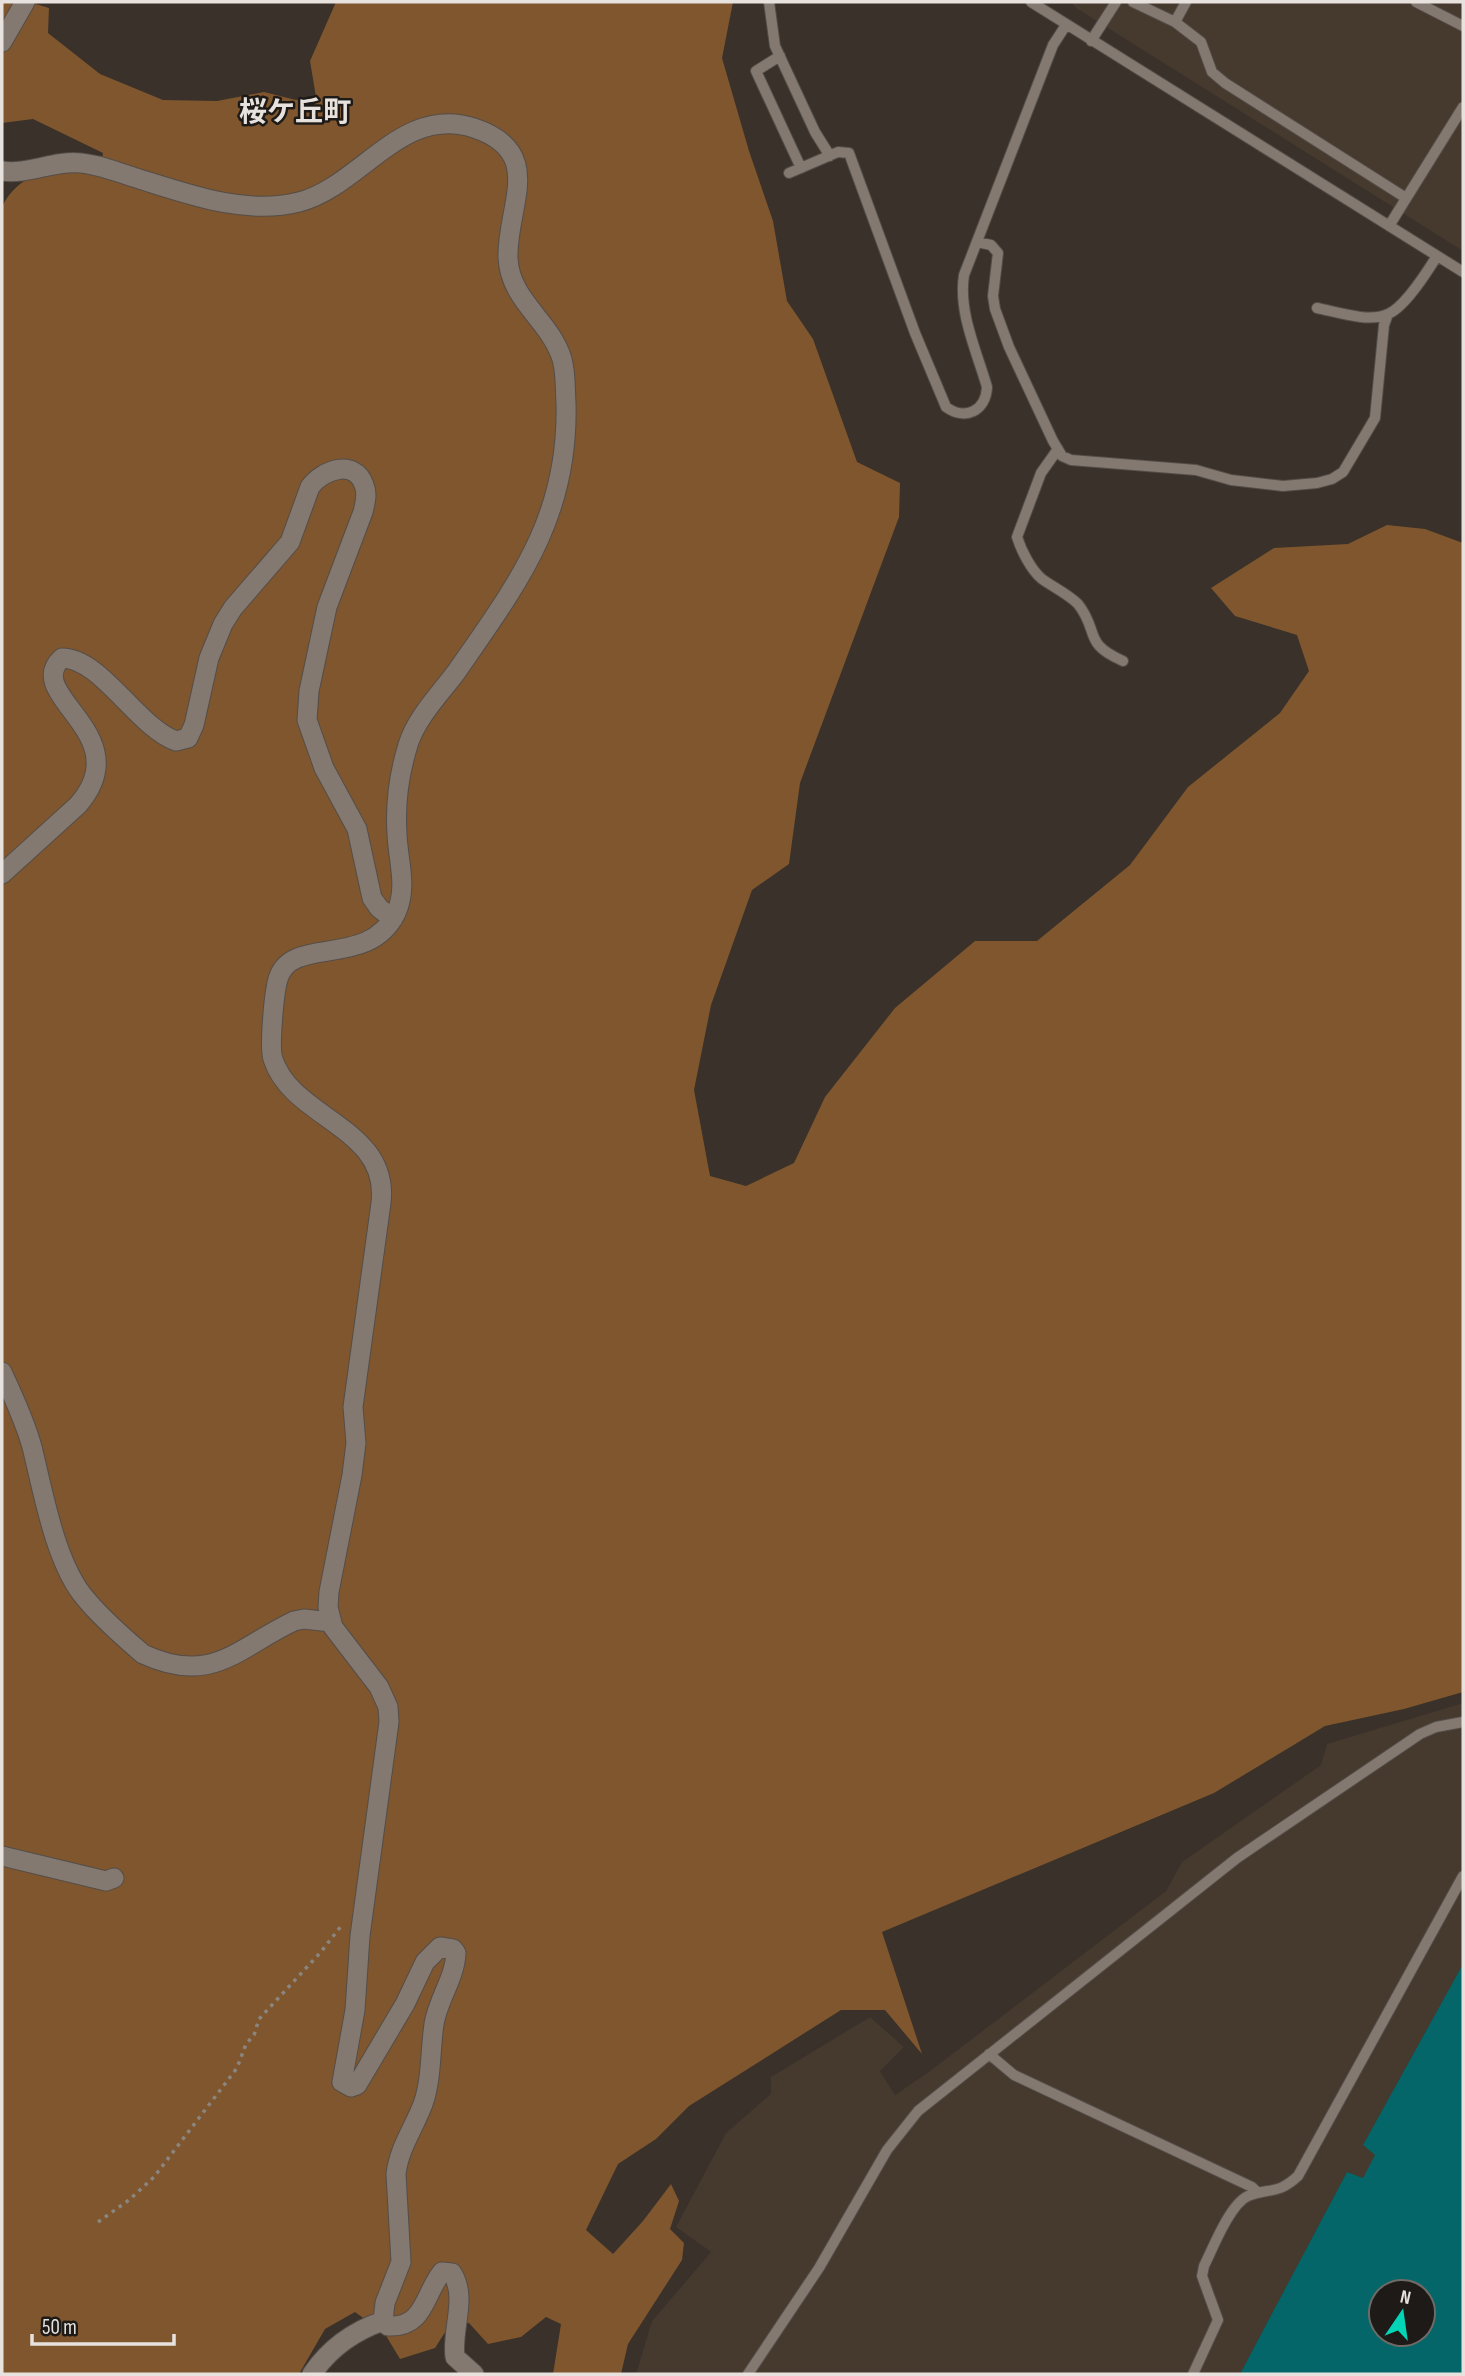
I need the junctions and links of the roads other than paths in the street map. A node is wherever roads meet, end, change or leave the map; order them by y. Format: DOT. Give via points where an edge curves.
graph roads {
  1 [pos="25,2"];
  2 [pos="769,2"];
  3 [pos="1031,2"];
  4 [pos="1116,2"];
  5 [pos="1133,2"];
  6 [pos="1186,2"];
  7 [pos="1416,2"];
  8 [pos="1175,22"];
  9 [pos="1066,25"];
  10 [pos="1463,26"];
  11 [pos="1091,41"];
  12 [pos="2,42"];
  13 [pos="780,55"];
  14 [pos="1463,107"];
  15 [pos="830,156"];
  16 [pos="801,169"];
  17 [pos="2,171"];
  18 [pos="789,173"];
  19 [pos="1406,198"];
  20 [pos="1389,226"];
  21 [pos="977,242"];
  22 [pos="1437,256"];
  23 [pos="1463,272"];
  24 [pos="1317,308"];
  25 [pos="1388,314"];
  26 [pos="1058,449"];
  27 [pos="1123,661"];
  28 [pos="2,874"];
  29 [pos="393,919"];
  30 [pos="2,1372"];
  31 [pos="331,1622"];
  32 [pos="1463,1721"];
  33 [pos="2,1856"];
  34 [pos="1463,1876"];
  35 [pos="114,1878"];
  36 [pos="989,2054"];
  37 [pos="1258,2193"];
  38 [pos="383,2320"];
  39 [pos="312,2374"];
  40 [pos="474,2374"];
  41 [pos="748,2374"];
  42 [pos="1193,2374"];
  1 -- 12 [label="street"];
  2 -- 13 [label="lane"];
  3 -- 9 [label="lane"];
  4 -- 11 [label="lane"];
  5 -- 8 [label="lane"];
  6 -- 8 [label="lane"];
  7 -- 10 [label="lane"];
  8 -- 19 [label="lane" via="1201,42 1212,72 1225,83"];
  9 -- 11 [label="lane"];
  9 -- 21 [label="lane" via="1053,45"];
  11 -- 20 [label="lane"];
  13 -- 15 [label="lane"];
  13 -- 16 [label="lane" via="757,71"];
  14 -- 19 [label="lane"];
  15 -- 16 [label="lane"];
  15 -- 21 [label="lane" via="849,153 915,333 946,407 955,414 978,409 986,397 962,290"];
  16 -- 18 [label="lane"];
  17 -- 29 [label="street" via="85,163 209,198 265,207 318,195 393,141 433,126 463,125 484,132 500,142 515,163 519,183 508,247 510,274 518,294 550,334 562,359 566,409 563,460 547,523 524,572 408,744 397,798 402,880"];
  19 -- 20 [label="lane"];
  20 -- 22 [label="lane"];
  21 -- 26 [label="lane" via="991,245 998,253 995,309"];
  22 -- 23 [label="lane"];
  22 -- 25 [label="lane" via="1413,292"];
  24 -- 25 [label="lane" via="1362,317"];
  25 -- 26 [label="lane" via="1375,418 1342,472 1332,479 1283,486 1231,481 1196,470 1071,460"];
  26 -- 27 [label="lane" via="1041,473 1017,537 1019,546 1039,577 1077,603 1093,640 1104,653"];
  28 -- 29 [label="street" via="78,805 93,777 95,746 53,682 58,661 75,659 157,731 176,741 188,738 223,624 290,542 315,480 328,471 344,469 362,479 366,496 327,607 307,720 324,768 357,829 372,898"];
  29 -- 31 [label="street" via="374,938 356,947 305,955 287,964 278,978 272,1039 278,1070 296,1093 344,1128 369,1154 383,1189 353,1407 356,1443 352,1475 329,1592"];
  30 -- 31 [label="street" via="31,1444 71,1575 82,1595 143,1654 186,1665 215,1663 295,1621"];
  31 -- 38 [label="street" via="379,1687 388,1722 355,2010 342,2075 345,2085 357,2085 432,1954 440,1947 456,1952 434,2024 424,2101 398,2162 401,2262"];
  32 -- 36 [label="lane" via="1420,1734 1280,1827"];
  33 -- 35 [label="street" via="106,1881"];
  34 -- 37 [label="lane" via="1298,2176 1285,2188"];
  36 -- 37 [label="lane" via="1014,2075"];
  36 -- 41 [label="lane" via="918,2111 892,2142 819,2268"];
  37 -- 42 [label="lane" via="1235,2205 1204,2266 1204,2284 1218,2320"];
  38 -- 39 [label="street" via="339,2344"];
  38 -- 40 [label="street" via="388,2326 409,2322 425,2305 442,2272 452,2273 458,2302 455,2357"];
}
